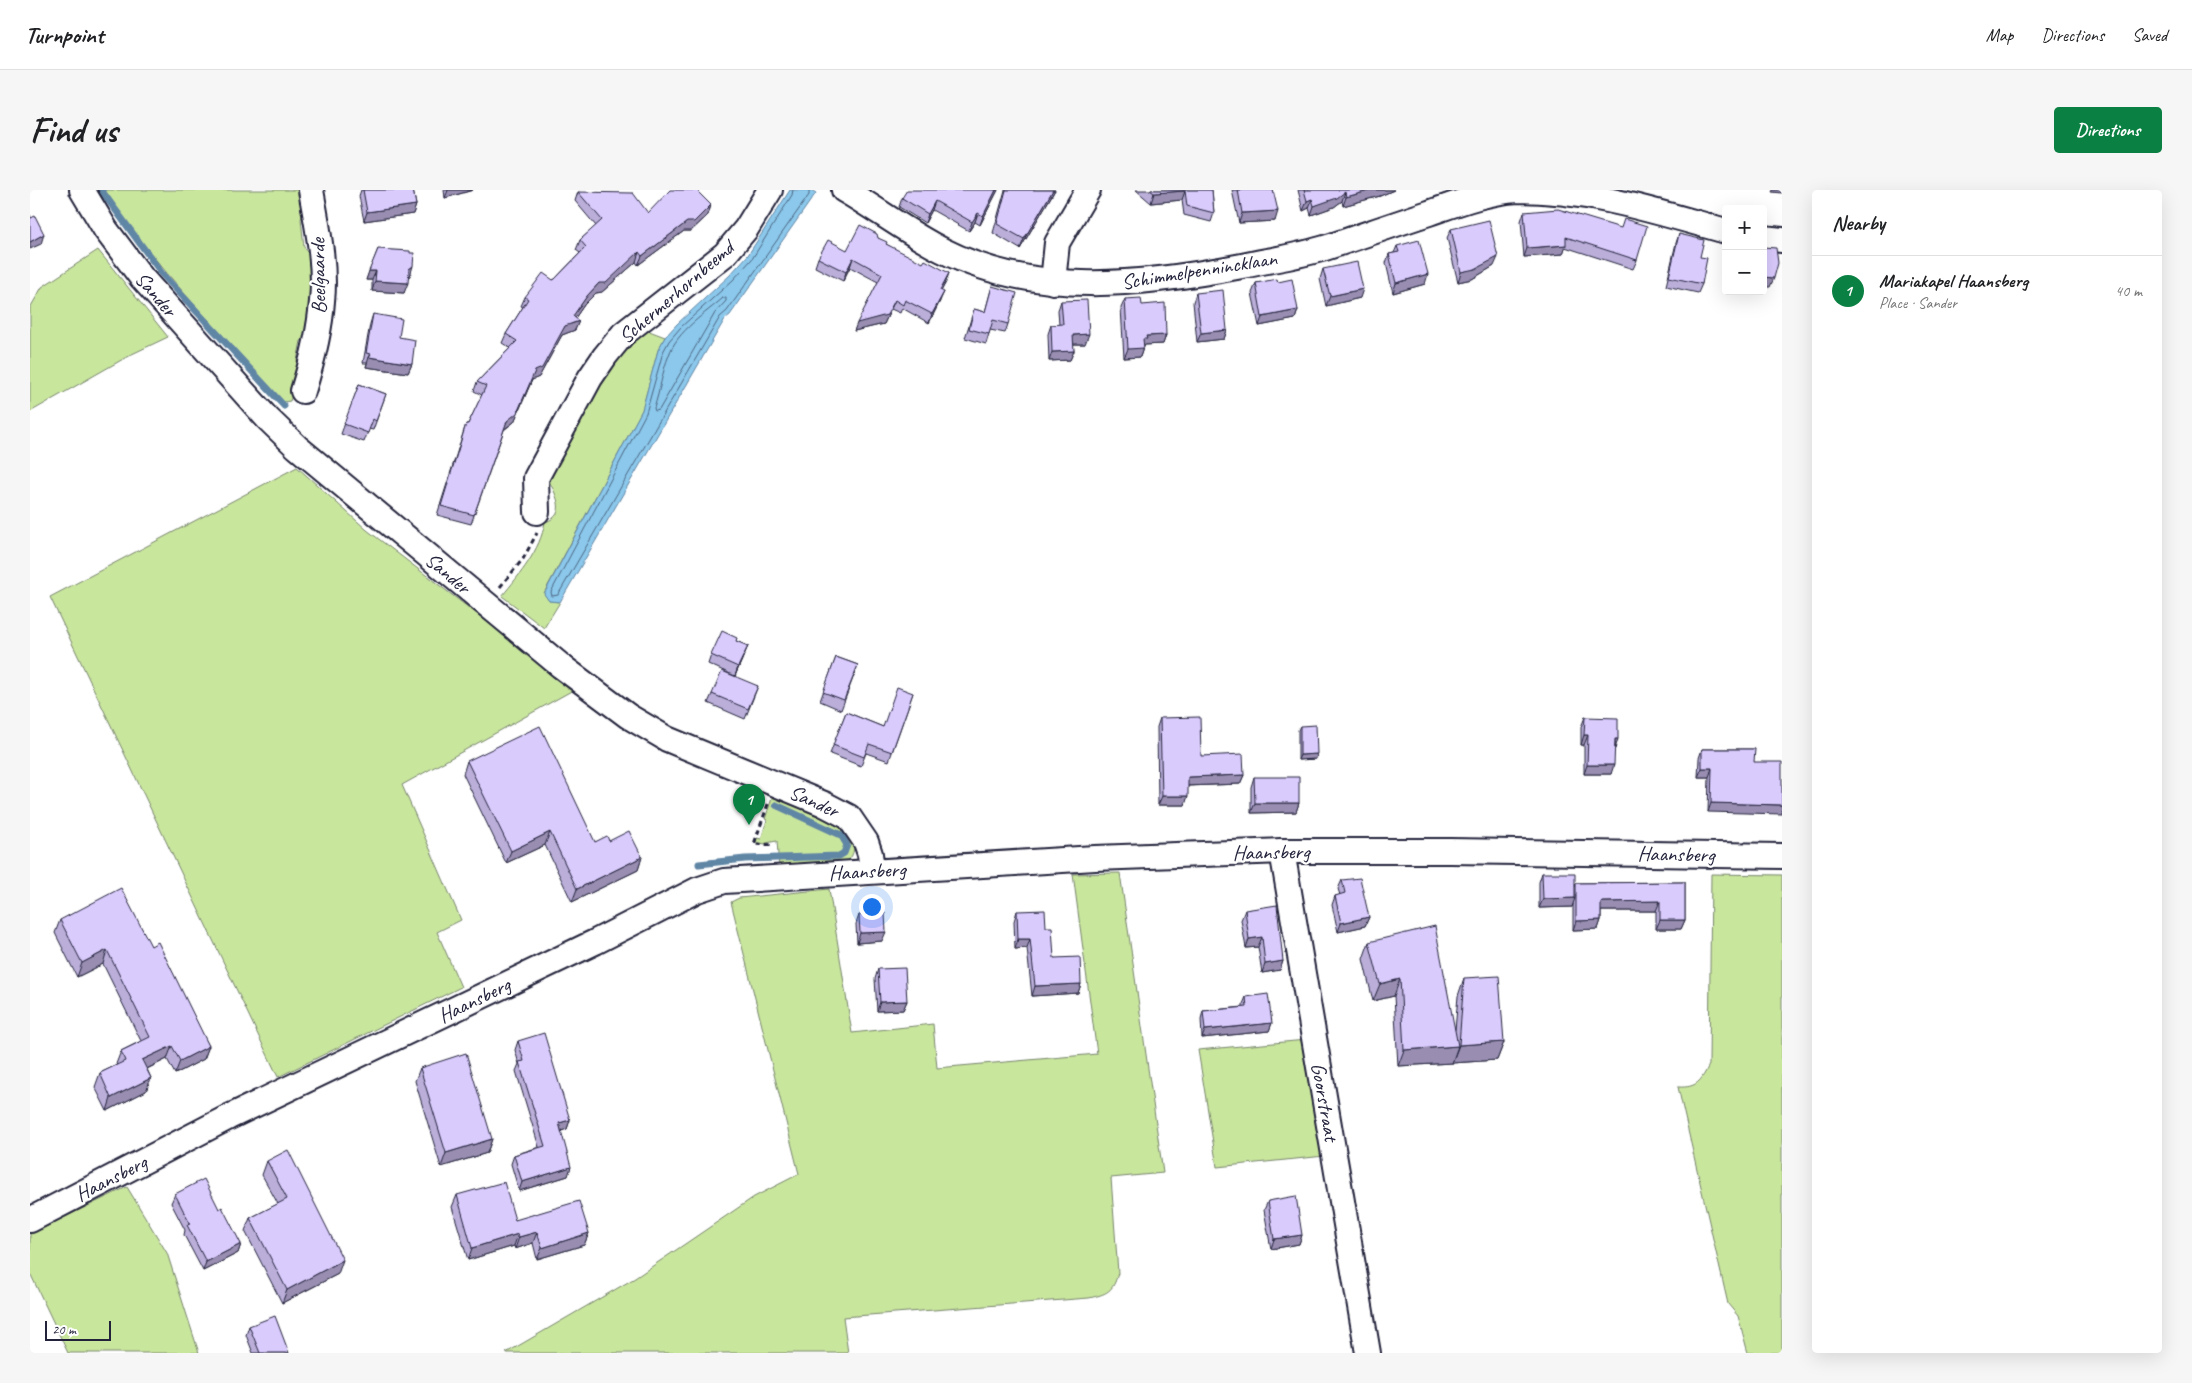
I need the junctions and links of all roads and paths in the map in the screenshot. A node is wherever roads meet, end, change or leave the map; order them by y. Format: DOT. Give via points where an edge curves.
graph roads {
  1 [pos="82,190"];
  2 [pos="311,190"];
  3 [pos="770,190"];
  4 [pos="1088,190"];
  5 [pos="853,192"];
  6 [pos="1722,230"];
  7 [pos="1767,238"];
  8 [pos="1782,240"];
  9 [pos="1053,282"];
  10 [pos="303,391"];
  11 [pos="537,512"];
  12 [pos="484,603"];
  13 [pos="774,784"];
  14 [pos="774,845"];
  15 [pos="1282,851"];
  16 [pos="1782,856"];
  17 [pos="872,870"];
  18 [pos="30,1220"];
  19 [pos="1368,1353"];
  1 -- 12 [label="street, Sander" via="106,230 142,278 267,418 297,447"];
  2 -- 10 [label="street, Beelgaarde" via="323,300"];
  3 -- 11 [label="street, Schermerhornbeemd" via="746,229 725,254 623,334 605,356 536,478"];
  4 -- 9 [label="street" via="1057,243"];
  5 -- 9 [label="street, Schimmelpennincklaan" via="942,250 994,270"];
  6 -- 9 [label="street, Schimmelpennincklaan" via="1595,194 1518,190 1479,195 1304,253 1191,276 1111,284"];
  7 -- 8 [label="street"];
  11 -- 12 [label="path" via="538,530 532,545"];
  12 -- 13 [label="street, Sander" via="628,716 667,739"];
  13 -- 14 [label="path" via="754,844"];
  13 -- 17 [label="street, Sander" via="849,817 866,842"];
  15 -- 16 [label="street, Haansberg" via="1450,850"];
  15 -- 17 [label="street, Haansberg"];
  15 -- 19 [label="street, Goorstraat"];
  17 -- 18 [label="street, Haansberg" via="740,879 697,890 229,1117"];
}
